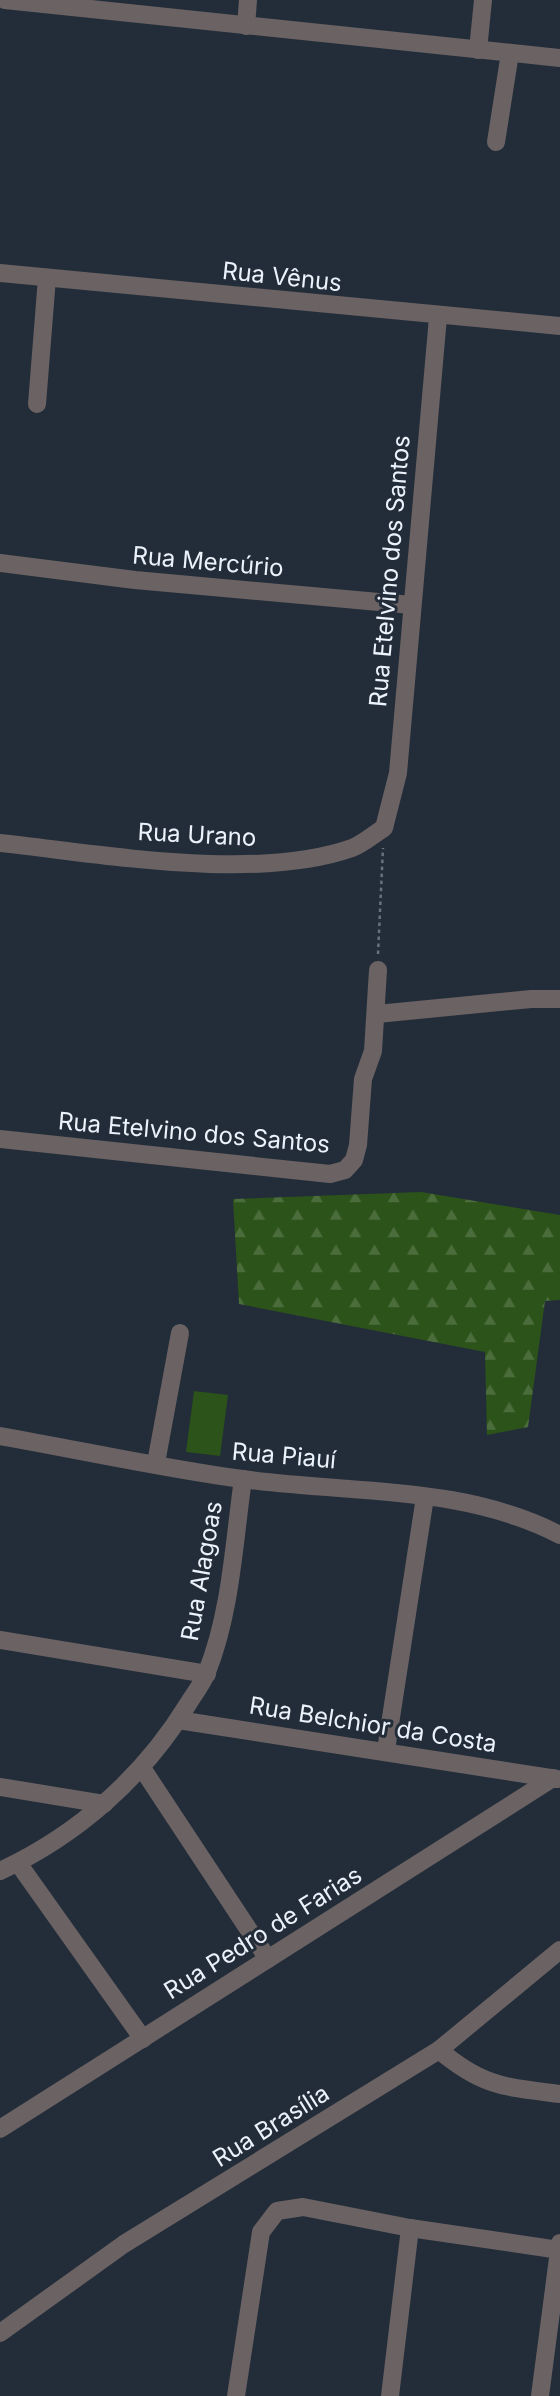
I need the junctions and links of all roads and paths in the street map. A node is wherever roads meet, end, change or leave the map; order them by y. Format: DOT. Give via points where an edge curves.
graph roads {
  1 [pos="5,0"];
  2 [pos="248,0"];
  3 [pos="483,0"];
  4 [pos="246,26"];
  5 [pos="478,50"];
  6 [pos="510,53"];
  7 [pos="560,58"];
  8 [pos="496,142"];
  9 [pos="0,273"];
  10 [pos="47,278"];
  11 [pos="438,317"];
  12 [pos="560,326"];
  13 [pos="37,404"];
  14 [pos="0,563"];
  15 [pos="412,605"];
  16 [pos="384,828"];
  17 [pos="0,843"];
  18 [pos="378,970"];
  19 [pos="560,999"];
  20 [pos="377,1014"];
  21 [pos="0,1139"];
  22 [pos="180,1333"];
  23 [pos="0,1436"];
  24 [pos="156,1463"];
  25 [pos="243,1479"];
  26 [pos="425,1497"];
  27 [pos="560,1535"];
  28 [pos="0,1640"];
  29 [pos="207,1674"];
  30 [pos="178,1720"];
  31 [pos="386,1750"];
  32 [pos="142,1768"];
  33 [pos="556,1779"];
  34 [pos="0,1787"];
  35 [pos="104,1804"];
  36 [pos="18,1863"];
  37 [pos="0,1871"];
  38 [pos="560,1950"];
  39 [pos="268,1959"];
  40 [pos="143,2039"];
  41 [pos="439,2050"];
  42 [pos="560,2094"];
  43 [pos="3,2121"];
  44 [pos="410,2228"];
  45 [pos="560,2243"];
  46 [pos="560,2250"];
  47 [pos="0,2333"];
  48 [pos="236,2396"];
  49 [pos="390,2396"];
  50 [pos="540,2396"];
  1 -- 4 [label="street"];
  2 -- 4 [label="street"];
  3 -- 5 [label="street"];
  4 -- 5 [label="street"];
  5 -- 6 [label="street"];
  6 -- 7 [label="street"];
  6 -- 8 [label="street"];
  9 -- 10 [label="street, Rua Vênus"];
  10 -- 11 [label="street, Rua Vênus"];
  10 -- 13 [label="street"];
  11 -- 12 [label="street, Rua Vênus"];
  11 -- 15 [label="street, Rua Etelvino dos Santos"];
  14 -- 15 [label="street, Rua Mercúrio"];
  15 -- 16 [label="street, Rua Etelvino dos Santos" via="398,773"];
  16 -- 17 [label="street, Rua Urano" via="355,847 261,864 161,860"];
  16 -- 18 [label="path"];
  18 -- 20 [label="street, Rua Etelvino dos Santos"];
  19 -- 20 [label="street"];
  20 -- 21 [label="street, Rua Etelvino dos Santos" via="373,1051 363,1079 358,1145 345,1170 330,1174"];
  22 -- 24 [label="street"];
  23 -- 24 [label="street, Rua Piauí"];
  24 -- 25 [label="street, Rua Piauí"];
  25 -- 26 [label="street, Rua Piauí"];
  25 -- 29 [label="street, Rua Alagoas" via="221,1627"];
  26 -- 27 [label="street, Rua Piauí" via="513,1514"];
  26 -- 31 [label="street"];
  28 -- 29 [label="street"];
  29 -- 30 [label="street, Rua Alagoas"];
  30 -- 31 [label="street, Rua Belchior da Costa"];
  30 -- 32 [label="street, Rua Alagoas"];
  31 -- 33 [label="street, Rua Belchior da Costa"];
  32 -- 35 [label="street, Rua Alagoas"];
  32 -- 39 [label="street"];
  33 -- 39 [label="street, Rua Pedro de Farias"];
  34 -- 35 [label="street"];
  35 -- 36 [label="street, Rua Alagoas"];
  36 -- 37 [label="street, Rua Alagoas"];
  36 -- 40 [label="street"];
  38 -- 41 [label="street, Rua Brasília"];
  39 -- 40 [label="street, Rua Pedro de Farias"];
  40 -- 43 [label="street, Rua Pedro de Farias"];
  41 -- 42 [label="street" via="464,2071 490,2083"];
  41 -- 47 [label="street, Rua Brasília" via="124,2244"];
  44 -- 46 [label="street"];
  44 -- 48 [label="street" via="321,2209 289,2207 268,2218 261,2232"];
  44 -- 49 [label="street"];
  45 -- 46 [label="street"];
  46 -- 50 [label="street"];
}
